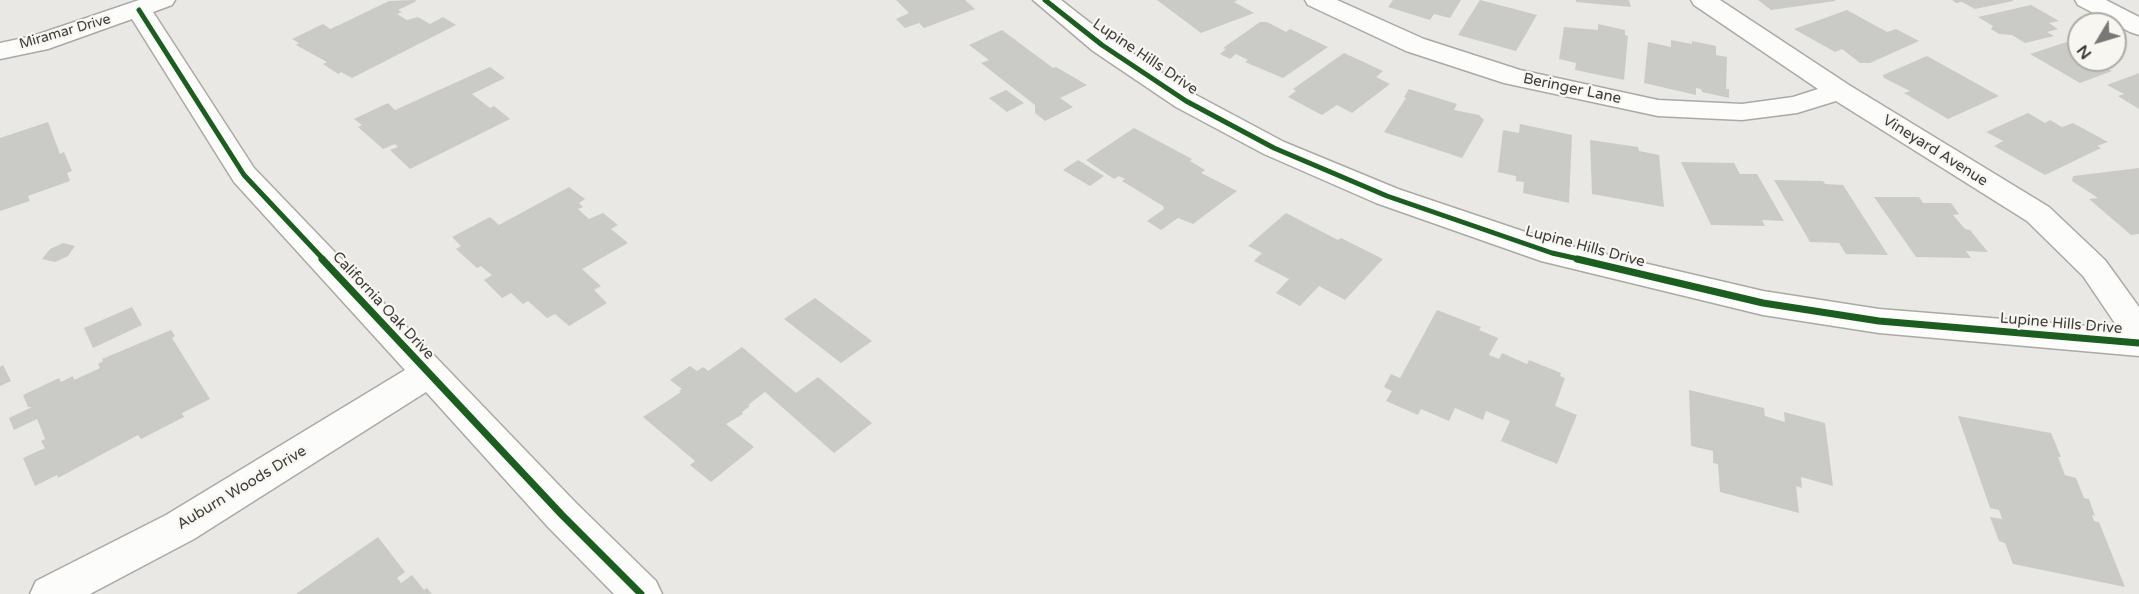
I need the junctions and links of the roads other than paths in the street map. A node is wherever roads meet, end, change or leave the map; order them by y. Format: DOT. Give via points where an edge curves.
graph roads {
  1 [pos="1045,0"];
  2 [pos="1317,0"];
  3 [pos="1703,0"];
  4 [pos="2087,0"];
  5 [pos="151,5"];
  6 [pos="2139,27"];
  7 [pos="0,51"];
  8 [pos="1839,91"];
  9 [pos="2139,332"];
  10 [pos="2139,343"];
  11 [pos="429,374"];
  12 [pos="51,594"];
  13 [pos="641,594"];
  1 -- 10 [label="street, Lupine Hills Drive" via="1102,45 1186,101 1274,148 1387,196 1552,253 1763,303 1879,321"];
  2 -- 8 [label="street, Beringer Lane" via="1415,45 1514,77 1658,108 1742,112 1797,105"];
  3 -- 8 [label="street, Vineyard Avenue"];
  4 -- 6 [label="street"];
  5 -- 7 [label="street, Miramar Drive" via="39,43"];
  5 -- 11 [label="street, California Oak Drive" via="244,175"];
  8 -- 9 [label="street, Vineyard Avenue" via="2038,214 2094,268"];
  11 -- 12 [label="street, Auburn Woods Drive" via="180,527"];
  11 -- 13 [label="street, California Oak Drive"];
}
